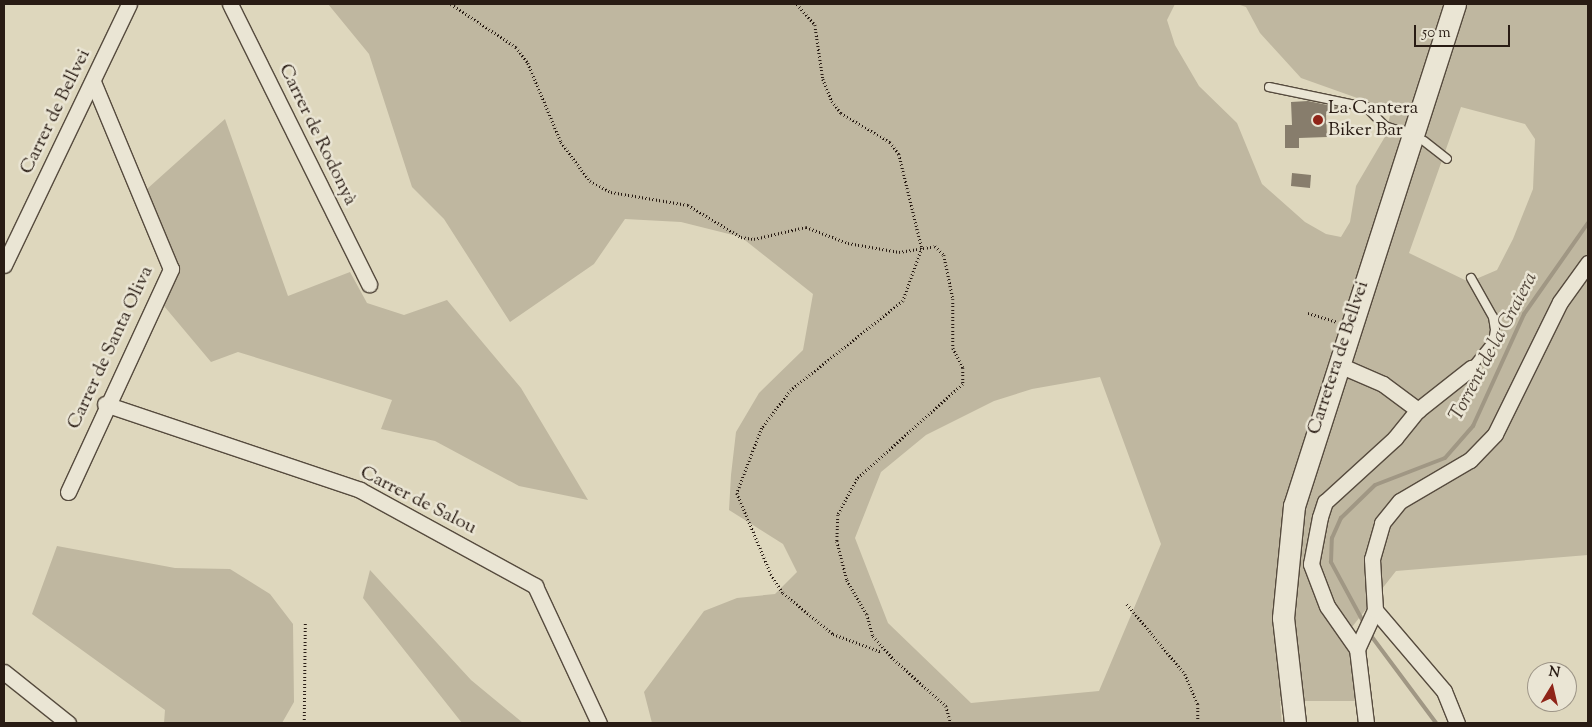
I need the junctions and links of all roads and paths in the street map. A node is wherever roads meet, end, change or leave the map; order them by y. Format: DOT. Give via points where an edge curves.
graph roads {
  1 [pos="129,4"];
  2 [pos="230,4"];
  3 [pos="451,4"];
  4 [pos="797,4"];
  5 [pos="1455,4"];
  6 [pos="94,82"];
  7 [pos="1269,87"];
  8 [pos="1402,132"];
  9 [pos="1424,141"];
  10 [pos="1447,159"];
  11 [pos="922,248"];
  12 [pos="1588,263"];
  13 [pos="4,264"];
  14 [pos="1471,278"];
  15 [pos="369,284"];
  16 [pos="1308,312"];
  17 [pos="1348,330"];
  18 [pos="1337,364"];
  19 [pos="1472,368"];
  20 [pos="105,404"];
  21 [pos="1418,410"];
  22 [pos="68,492"];
  23 [pos="1127,604"];
  24 [pos="1375,610"];
  25 [pos="305,622"];
  26 [pos="1359,643"];
  27 [pos="893,658"];
  28 [pos="4,672"];
  29 [pos="68,723"];
  30 [pos="304,723"];
  31 [pos="599,723"];
  32 [pos="951,723"];
  33 [pos="1198,723"];
  34 [pos="1295,723"];
  35 [pos="1366,723"];
  36 [pos="1457,723"];
  1 -- 6 [label="street, Carrer de Bellvei"];
  2 -- 15 [label="street, Carrer de Rodonyà"];
  3 -- 11 [label="path" via="516,47 528,63 561,142 590,182 611,192 688,205 741,237 754,239 806,227 848,243 899,252"];
  4 -- 11 [label="path" via="815,25 823,79 832,102 841,112 890,142 899,154"];
  5 -- 17 [label="main road, Carretera de Bellvei"];
  6 -- 13 [label="street, Carrer de Bellvei"];
  6 -- 20 [label="street, Carrer de Santa Oliva" via="171,269"];
  7 -- 8 [label="lane" via="1366,107 1385,126"];
  9 -- 10 [label="lane"];
  11 -- 27 [label="path" via="935,246 950,270 950,327 963,384 857,479 838,515 837,541 847,580 867,614 873,636"];
  11 -- 27 [label="path" via="903,301 791,390 762,428 737,493 771,574 783,592 833,634"];
  12 -- 24 [label="street" via="1560,302 1495,434 1470,460 1400,501 1382,523 1372,559"];
  14 -- 19 [label="lane" via="1493,317 1494,330 1493,341"];
  16 -- 17 [label="path" via="1332,318"];
  17 -- 18 [label="main road, Carretera de Bellvei"];
  18 -- 21 [label="street" via="1383,384"];
  18 -- 34 [label="main road, Carretera de Bellvei" via="1294,506 1285,564 1283,618"];
  19 -- 21 [label="street"];
  20 -- 22 [label="street, Carrer de Santa Oliva"];
  20 -- 31 [label="street, Carrer de Salou" via="360,490 535,586"];
  21 -- 26 [label="street" via="1395,438 1325,502 1320,517 1311,564 1327,606"];
  23 -- 33 [label="path" via="1184,674 1198,704"];
  24 -- 26 [label="street"];
  24 -- 36 [label="street" via="1444,691"];
  25 -- 30 [label="path"];
  26 -- 35 [label="street"];
  27 -- 32 [label="path" via="946,706"];
  28 -- 29 [label="street"];
}
